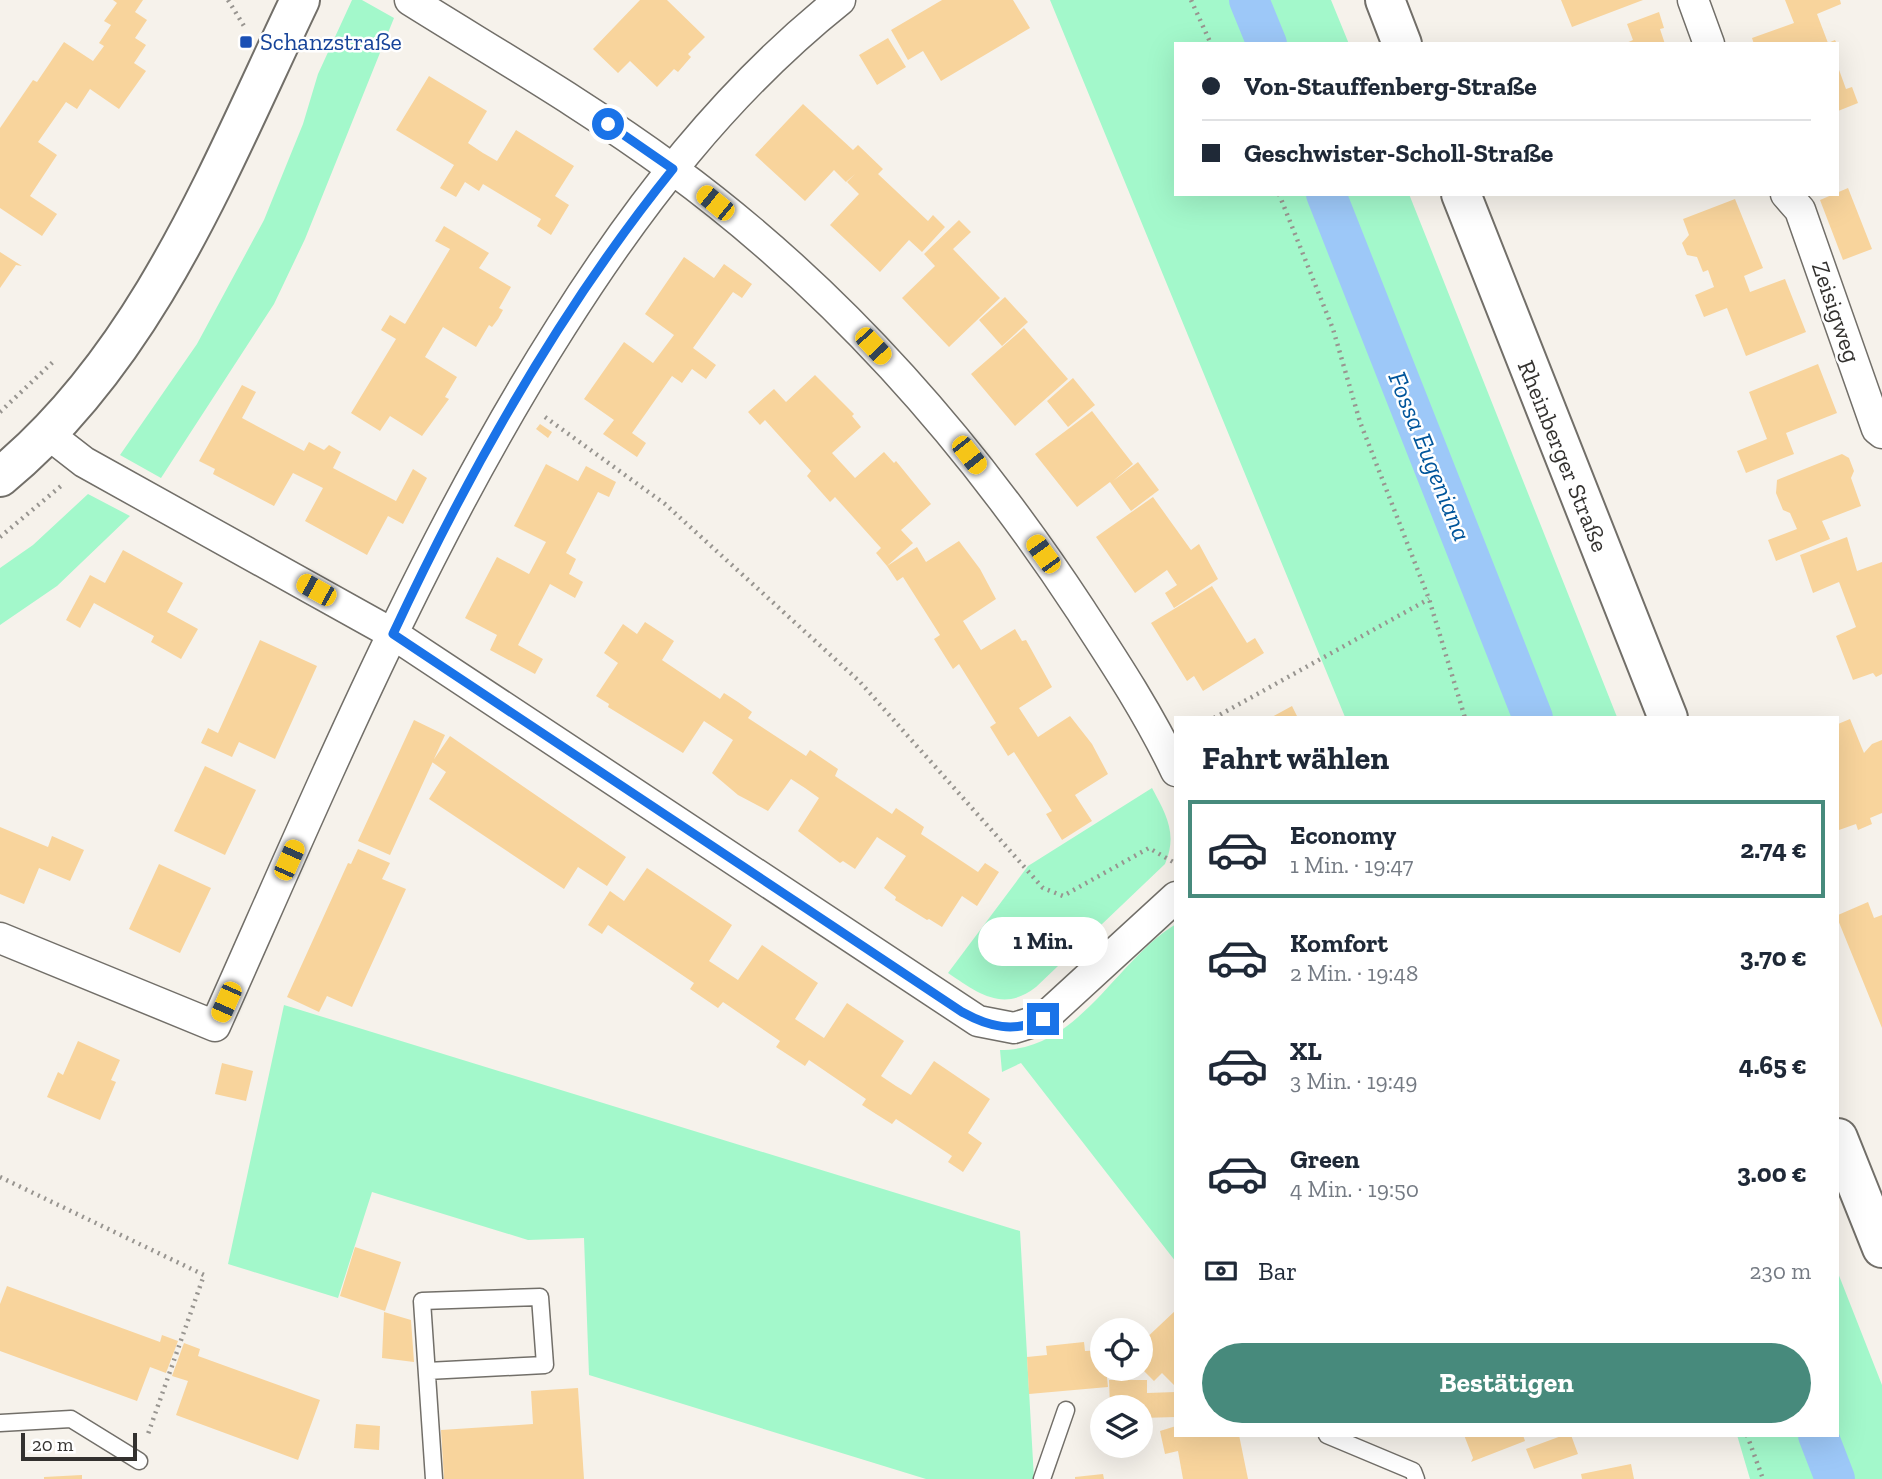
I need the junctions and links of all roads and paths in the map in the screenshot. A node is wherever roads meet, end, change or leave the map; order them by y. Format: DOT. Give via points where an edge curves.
graph roads {
  1 [pos="300,0"];
  2 [pos="410,0"];
  3 [pos="840,0"];
  4 [pos="1191,0"];
  5 [pos="1385,0"];
  6 [pos="1693,0"];
  7 [pos="248,17"];
  8 [pos="238,37"];
  9 [pos="1210,42"];
  10 [pos="1401,42"];
  11 [pos="1708,42"];
  12 [pos="673,169"];
  13 [pos="1280,196"];
  14 [pos="1462,196"];
  15 [pos="1788,196"];
  16 [pos="58,357"];
  17 [pos="517,397"];
  18 [pos="0,412"];
  19 [pos="1882,433"];
  20 [pos="48,434"];
  21 [pos="0,477"];
  22 [pos="1429,599"];
  23 [pos="393,634"];
  24 [pos="1218,716"];
  25 [pos="1464,716"];
  26 [pos="1667,716"];
  27 [pos="1174,767"];
  28 [pos="1174,863"];
  29 [pos="1174,899"];
  30 [pos="0,937"];
  31 [pos="1839,1140"];
  32 [pos="0,1177"];
  33 [pos="1882,1248"];
  34 [pos="427,1371"];
  35 [pos="1066,1410"];
  36 [pos="0,1423"];
  37 [pos="1332,1437"];
  38 [pos="1748,1437"];
  39 [pos="139,1461"];
  40 [pos="434,1479"];
  41 [pos="1042,1479"];
  42 [pos="1416,1479"];
  43 [pos="1763,1479"];
  1 -- 20 [label="main road" via="158,285 125,337"];
  2 -- 12 [label="street"];
  3 -- 12 [label="street" via="768,62"];
  4 -- 9 [label="path"];
  5 -- 10 [label="main road"];
  6 -- 11 [label="street"];
  7 -- 8 [label="path"];
  12 -- 17 [label="street" via="629,224"];
  12 -- 27 [label="street" via="780,255 857,328 938,416 1057,574"];
  13 -- 22 [label="path" via="1333,329 1360,422"];
  14 -- 26 [label="main road, Rheinberger Straße"];
  15 -- 19 [label="street, Zeisigweg" via="1800,210"];
  16 -- 18 [label="path"];
  17 -- 23 [label="street"];
  17 -- 28 [label="path" via="665,504 859,681 1042,888 1063,896 1149,848"];
  20 -- 21 [label="main road"];
  20 -- 23 [label="street" via="83,462"];
  22 -- 24 [label="path"];
  22 -- 25 [label="path"];
  23 -- 29 [label="street" via="978,1021 1014,1028 1043,1019"];
  23 -- 30 [label="street" via="215,1026"];
  31 -- 33 [label="main road"];
  32 -- 39 [label="path" via="204,1276"];
  34 -- 34 [label="lane" via="422,1301 540,1297 545,1365"];
  34 -- 40 [label="lane"];
  35 -- 41 [label="lane"];
  36 -- 39 [label="lane" via="71,1419"];
  37 -- 42 [label="lane" via="1413,1471"];
  38 -- 43 [label="path"];
}
